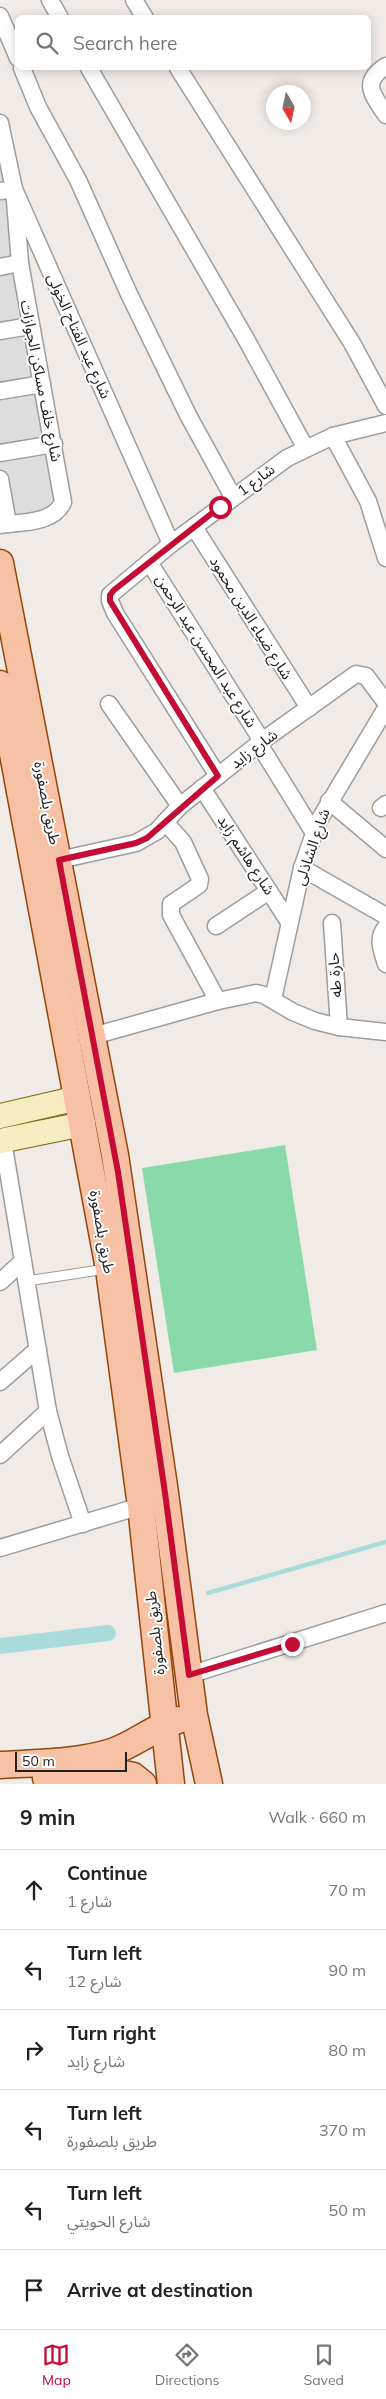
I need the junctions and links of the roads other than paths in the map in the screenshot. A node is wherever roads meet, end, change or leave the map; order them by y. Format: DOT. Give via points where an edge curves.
graph roads {
  1 [pos="50,0"];
  2 [pos="134,0"];
  3 [pos="58,15"];
  4 [pos="143,15"];
  5 [pos="0,16"];
  6 [pos="15,51"];
  7 [pos="386,66"];
  8 [pos="23,70"];
  9 [pos="90,70"];
  10 [pos="179,70"];
  11 [pos="386,115"];
  12 [pos="0,124"];
  13 [pos="7,190"];
  14 [pos="20,263"];
  15 [pos="0,267"];
  16 [pos="30,326"];
  17 [pos="0,331"];
  18 [pos="42,384"];
  19 [pos="0,391"];
  20 [pos="386,406"];
  21 [pos="386,423"];
  22 [pos="333,436"];
  23 [pos="54,444"];
  24 [pos="305,447"];
  25 [pos="0,453"];
  26 [pos="0,479"];
  27 [pos="233,498"];
  28 [pos="4,524"];
  29 [pos="194,527"];
  30 [pos="171,544"];
  31 [pos="386,558"];
  32 [pos="149,562"];
  33 [pos="0,563"];
  34 [pos="0,684"];
  35 [pos="109,704"];
  36 [pos="308,708"];
  37 [pos="385,711"];
  38 [pos="260,742"];
  39 [pos="28,770"];
  40 [pos="218,776"];
  41 [pos="202,788"];
  42 [pos="329,801"];
  43 [pos="180,806"];
  44 [pos="165,822"];
  45 [pos="314,833"];
  46 [pos="386,849"];
  47 [pos="59,860"];
  48 [pos="302,868"];
  49 [pos="269,890"];
  50 [pos="386,916"];
  51 [pos="290,922"];
  52 [pos="332,923"];
  53 [pos="216,926"];
  54 [pos="386,927"];
  55 [pos="386,964"];
  56 [pos="273,999"];
  57 [pos="218,1001"];
  58 [pos="339,1027"];
  59 [pos="386,1032"];
  60 [pos="93,1036"];
  61 [pos="78,1098"];
  62 [pos="0,1116"];
  63 [pos="82,1124"];
  64 [pos="2,1141"];
  65 [pos="6,1200"];
  66 [pos="23,1261"];
  67 [pos="109,1269"];
  68 [pos="27,1281"];
  69 [pos="0,1282"];
  70 [pos="38,1349"];
  71 [pos="0,1382"];
  72 [pos="48,1411"];
  73 [pos="0,1455"];
  74 [pos="141,1506"];
  75 [pos="84,1524"];
  76 [pos="0,1548"];
  77 [pos="386,1613"];
  78 [pos="187,1665"];
  79 [pos="194,1715"];
  80 [pos="164,1724"];
  81 [pos="0,1765"];
  82 [pos="0,1780"];
  83 [pos="143,1784"];
  84 [pos="171,1784"];
  85 [pos="209,1784"];
  1 -- 3 [label="street"];
  2 -- 4 [label="street"];
  5 -- 6 [label="street"];
  7 -- 11 [label="street" via="376,72 371,86 371,92"];
  8 -- 27 [label="street" via="184,406"];
  9 -- 24 [label="street"];
  10 -- 20 [label="street" via="352,343"];
  12 -- 13 [label="street, شارع عبد الفتاح الخولى"];
  13 -- 14 [label="street, شارع خلف مساكن الجوازات"];
  13 -- 30 [label="street, شارع عبد الفتاح الخولى"];
  14 -- 15 [label="street"];
  14 -- 16 [label="street, شارع خلف مساكن الجوازات"];
  16 -- 17 [label="street"];
  16 -- 18 [label="street, شارع خلف مساكن الجوازات"];
  18 -- 19 [label="street"];
  18 -- 23 [label="street, شارع خلف مساكن الجوازات"];
  21 -- 22 [label="street, شارع 1"];
  22 -- 24 [label="street, شارع 1"];
  22 -- 31 [label="street" via="368,502"];
  23 -- 25 [label="street"];
  23 -- 28 [label="street, شارع خلف مساكن الجوازات" via="63,494 60,509 48,517"];
  24 -- 27 [label="street, شارع 1" via="268,470"];
  26 -- 28 [label="street"];
  27 -- 29 [label="street, شارع 1"];
  29 -- 30 [label="street, شارع 1"];
  29 -- 36 [label="street, شارع ضياء الدين محمود"];
  30 -- 32 [label="street, شارع 1"];
  32 -- 38 [label="street, شارع عبد المحسن عبد الرحمن"];
  32 -- 40 [label="street, شارع 1" via="110,595 112,608"];
  33 -- 39 [label="main road, طريق بلصفورة"];
  34 -- 39 [label="main road, طريق بلصفورة"];
  35 -- 43 [label="street"];
  36 -- 37 [label="street, شارع زايد" via="356,674 366,676"];
  36 -- 38 [label="street, شارع زايد"];
  37 -- 42 [label="street, شارع الشاذلى"];
  38 -- 40 [label="street, شارع زايد"];
  38 -- 45 [label="street, شارع عبد المحسن عبد الرحمن"];
  39 -- 47 [label="main road, طريق بلصفورة"];
  39 -- 61 [label="main road, طريق بلصفورة"];
  40 -- 41 [label="street, شارع زايد"];
  41 -- 43 [label="street, شارع زايد"];
  41 -- 49 [label="street, شارع هاشم زايد"];
  42 -- 45 [label="street, شارع الشاذلى"];
  42 -- 46 [label="street"];
  43 -- 44 [label="street, شارع زايد"];
  44 -- 47 [label="street, شارع زايد" via="136,843"];
  44 -- 57 [label="street" via="184,842 200,879 199,885 171,904 171,915"];
  45 -- 48 [label="street, شارع الشاذلى"];
  47 -- 60 [label="main road, طريق بلصفورة"];
  48 -- 50 [label="street"];
  48 -- 51 [label="street, شارع الشاذلى"];
  49 -- 51 [label="street, شارع هاشم زايد"];
  49 -- 53 [label="street"];
  51 -- 56 [label="street, شارع الشاذلى"];
  52 -- 58 [label="street, حارة طه"];
  54 -- 55 [label="street" via="380,942"];
  56 -- 57 [label="street" via="256,994"];
  56 -- 58 [label="street" via="304,1016"];
  57 -- 60 [label="street"];
  58 -- 59 [label="street"];
  60 -- 78 [label="main road, طريق بلصفورة" via="134,1274"];
  61 -- 62 [label="main road"];
  61 -- 63 [label="main road, طريق بلصفورة"];
  63 -- 64 [label="main road"];
  63 -- 67 [label="main road, طريق بلصفورة"];
  64 -- 65 [label="street"];
  65 -- 66 [label="street"];
  66 -- 68 [label="street"];
  66 -- 69 [label="street"];
  67 -- 68 [label="lane"];
  67 -- 74 [label="main road, طريق بلصفورة"];
  68 -- 70 [label="street"];
  70 -- 71 [label="street"];
  70 -- 72 [label="street"];
  72 -- 73 [label="street"];
  72 -- 75 [label="street"];
  74 -- 75 [label="street"];
  74 -- 80 [label="main road, طريق بلصفورة"];
  75 -- 76 [label="street"];
  77 -- 78 [label="street"];
  78 -- 79 [label="main road, طريق بلصفورة"];
  79 -- 80 [label="main road"];
  79 -- 85 [label="main road, طريق بلصفورة"];
  80 -- 81 [label="main road" via="140,1740 112,1752"];
  80 -- 84 [label="main road, طريق بلصفورة"];
  82 -- 83 [label="main road" via="124,1774"];
}
